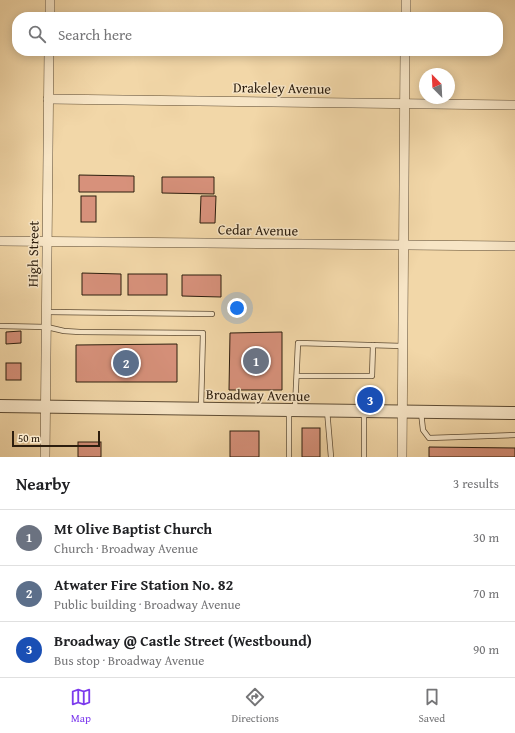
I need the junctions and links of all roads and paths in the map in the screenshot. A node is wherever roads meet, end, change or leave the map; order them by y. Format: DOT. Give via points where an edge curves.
graph roads {
  1 [pos="50,0"];
  2 [pos="406,0"];
  3 [pos="50,12"];
  4 [pos="406,12"];
  5 [pos="49,56"];
  6 [pos="405,56"];
  7 [pos="48,99"];
  8 [pos="404,104"];
  9 [pos="515,105"];
  10 [pos="0,241"];
  11 [pos="48,242"];
  12 [pos="403,245"];
  13 [pos="515,246"];
  14 [pos="47,312"];
  15 [pos="212,314"];
  16 [pos="0,326"];
  17 [pos="47,327"];
  18 [pos="373,345"];
  19 [pos="402,346"];
  20 [pos="297,376"];
  21 [pos="0,406"];
  22 [pos="46,407"];
  23 [pos="201,409"];
  24 [pos="292,410"];
  25 [pos="327,410"];
  26 [pos="364,411"];
  27 [pos="402,411"];
  28 [pos="421,412"];
  29 [pos="515,413"];
  30 [pos="515,435"];
  31 [pos="45,457"];
  32 [pos="289,457"];
  33 [pos="331,457"];
  34 [pos="364,457"];
  35 [pos="402,457"];
  1 -- 3 [label="street"];
  2 -- 4 [label="street"];
  5 -- 7 [label="street, High Street"];
  6 -- 8 [label="street"];
  7 -- 8 [label="street, Drakeley Avenue"];
  7 -- 11 [label="street, High Street"];
  8 -- 9 [label="street, Drakeley Avenue"];
  8 -- 12 [label="street"];
  10 -- 11 [label="street, Cedar Avenue"];
  11 -- 12 [label="street, Cedar Avenue"];
  11 -- 14 [label="street, High Street"];
  12 -- 13 [label="street, Cedar Avenue"];
  12 -- 19 [label="street"];
  14 -- 15 [label="lane"];
  14 -- 17 [label="street, High Street"];
  16 -- 17 [label="lane"];
  17 -- 22 [label="street, High Street"];
  17 -- 23 [label="lane" via="80,332 203,333"];
  18 -- 19 [label="lane"];
  18 -- 20 [label="lane" via="372,376"];
  18 -- 20 [label="lane" via="298,343"];
  19 -- 27 [label="street"];
  20 -- 24 [label="lane"];
  21 -- 22 [label="street, Broadway Avenue"];
  22 -- 23 [label="street, Broadway Avenue"];
  22 -- 31 [label="street, High Street"];
  23 -- 24 [label="street, Broadway Avenue"];
  24 -- 25 [label="street, Broadway Avenue"];
  24 -- 32 [label="lane"];
  25 -- 26 [label="street, Broadway Avenue"];
  25 -- 33 [label="lane"];
  26 -- 27 [label="street, Broadway Avenue"];
  26 -- 34 [label="lane"];
  27 -- 28 [label="street, Broadway Avenue"];
  27 -- 35 [label="street"];
  28 -- 29 [label="street, Broadway Avenue"];
  28 -- 30 [label="lane" via="423,430 429,438"];
}
